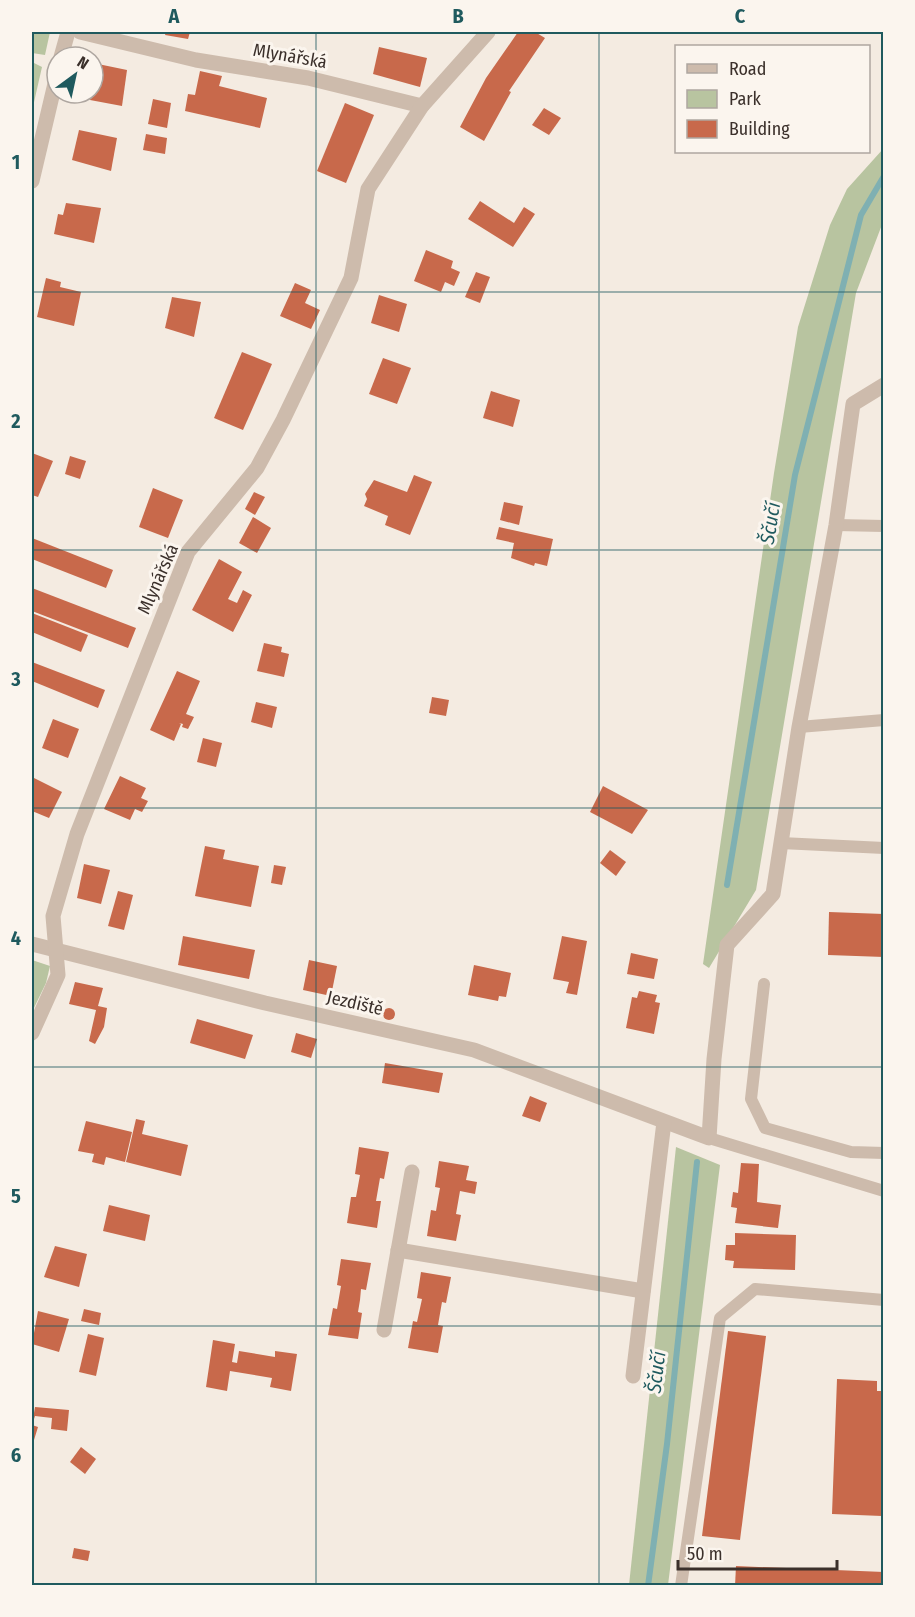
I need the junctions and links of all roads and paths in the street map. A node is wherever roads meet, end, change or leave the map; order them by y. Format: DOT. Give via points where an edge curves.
graph roads {
  1 [pos="80,32"];
  2 [pos="488,32"];
  3 [pos="50,105"];
  4 [pos="422,106"];
  5 [pos="32,181"];
  6 [pos="884,385"];
  7 [pos="836,525"];
  8 [pos="884,526"];
  9 [pos="884,720"];
  10 [pos="799,727"];
  11 [pos="781,843"];
  12 [pos="884,848"];
  13 [pos="32,944"];
  14 [pos="56,950"];
  15 [pos="765,984"];
  16 [pos="32,1033"];
  17 [pos="664,1122"];
  18 [pos="709,1138"];
  19 [pos="884,1153"];
  20 [pos="412,1172"];
  21 [pos="884,1191"];
  22 [pos="398,1251"];
  23 [pos="643,1291"];
  24 [pos="884,1300"];
  25 [pos="384,1330"];
  26 [pos="633,1376"];
  27 [pos="681,1586"];
  1 -- 4 [label="street, Mlynářská" via="196,60 308,78"];
  2 -- 4 [label="street, Mlynářská"];
  3 -- 5 [label="street"];
  4 -- 14 [label="street, Mlynářská" via="368,189 351,278 283,420 257,468 188,552 77,834 53,916"];
  6 -- 7 [label="street" via="853,404"];
  7 -- 8 [label="lane"];
  7 -- 10 [label="street"];
  9 -- 10 [label="lane"];
  10 -- 11 [label="street"];
  11 -- 12 [label="lane"];
  11 -- 18 [label="street" via="773,894 728,945"];
  13 -- 14 [label="street, Jezdiště"];
  14 -- 16 [label="street, Mlynářská" via="58,975"];
  14 -- 17 [label="street, Jezdiště" via="265,1004 474,1050"];
  15 -- 19 [label="lane" via="751,1099 765,1128 851,1152"];
  17 -- 18 [label="street, Jezdiště"];
  17 -- 23 [label="street"];
  18 -- 21 [label="lane"];
  20 -- 22 [label="street"];
  22 -- 23 [label="street"];
  22 -- 25 [label="street"];
  23 -- 26 [label="street"];
  24 -- 27 [label="lane" via="755,1289 720,1318"];
}
